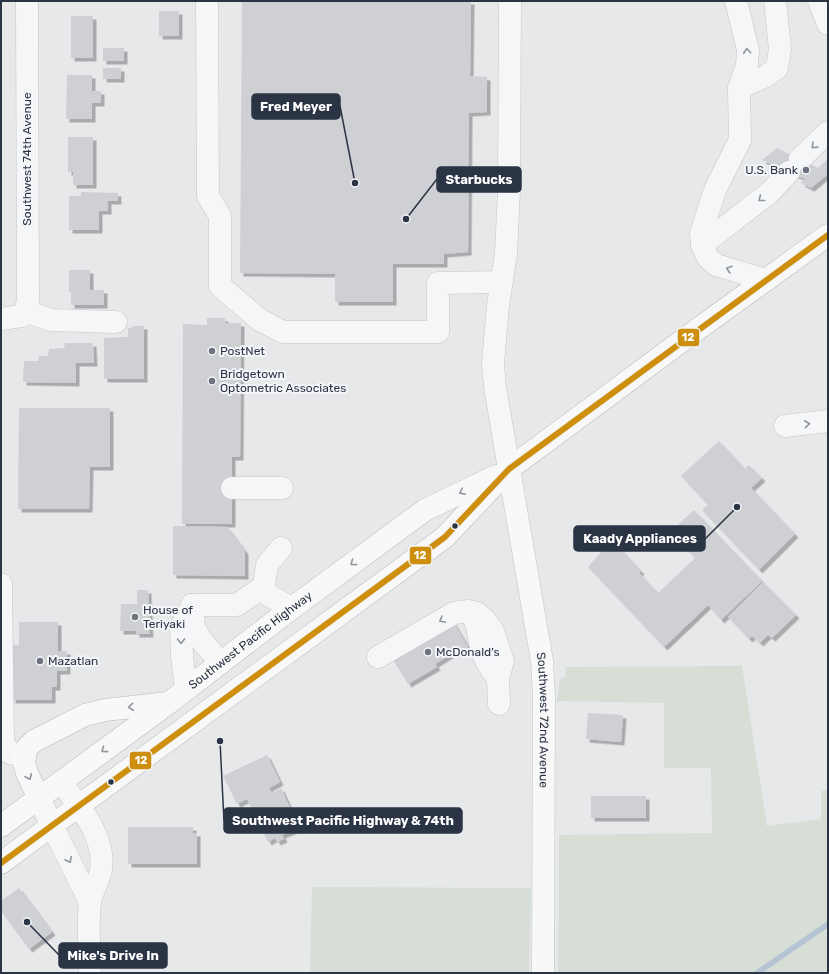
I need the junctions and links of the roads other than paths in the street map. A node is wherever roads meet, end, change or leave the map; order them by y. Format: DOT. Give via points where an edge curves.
graph roads {
  1 [pos="27,1"];
  2 [pos="206,1"];
  3 [pos="510,1"];
  4 [pos="736,1"];
  5 [pos="775,1"];
  6 [pos="819,1"];
  7 [pos="828,24"];
  8 [pos="739,88"];
  9 [pos="828,132"];
  10 [pos="828,235"];
  11 [pos="702,245"];
  12 [pos="766,280"];
  13 [pos="502,282"];
  14 [pos="16,315"];
  15 [pos="116,322"];
  16 [pos="828,421"];
  17 [pos="785,426"];
  18 [pos="509,469"];
  19 [pos="232,488"];
  20 [pos="282,488"];
  21 [pos="281,548"];
  22 [pos="1,584"];
  23 [pos="264,586"];
  24 [pos="192,605"];
  25 [pos="292,608"];
  26 [pos="378,657"];
  27 [pos="221,663"];
  28 [pos="178,696"];
  29 [pos="499,704"];
  30 [pos="25,756"];
  31 [pos="61,782"];
  32 [pos="39,798"];
  33 [pos="79,806"];
  34 [pos="52,825"];
  35 [pos="1,826"];
  36 [pos="1,863"];
  37 [pos="90,902"];
  38 [pos="90,973"];
  39 [pos="542,973"];
  1 -- 14 [label="street, Southwest 74th Avenue" via="28,301"];
  2 -- 13 [label="street" via="208,196 220,216 220,286 260,320 283,332 438,332 438,283"];
  3 -- 13 [label="street" via="509,190"];
  8 -- 4 [label="street, one-way" via="747,65 748,50"];
  5 -- 8 [label="street" via="780,49 777,68"];
  6 -- 7 [label="street"];
  8 -- 11 [label="street" via="740,140 715,190 702,233"];
  9 -- 11 [label="street, one-way" via="769,193"];
  10 -- 12 [label="main road, Southwest Pacific Highway"];
  12 -- 11 [label="street, one-way" via="716,265 708,258"];
  12 -- 18 [label="main road, Southwest Pacific Highway"];
  13 -- 18 [label="street" via="493,364"];
  14 -- 15 [label="street" via="51,320"];
  17 -- 16 [label="street, one-way"];
  18 -- 25 [label="main road, Southwest Pacific Highway, one-way" via="425,510"];
  18 -- 33 [label="main road, Southwest Pacific Highway" via="445,536"];
  18 -- 39 [label="main road, Southwest 72nd Avenue" via="543,674"];
  19 -- 20 [label="street"];
  21 -- 23 [label="street" via="267,565"];
  22 -- 30 [label="street" via="3,743 10,752"];
  23 -- 24 [label="street" via="237,605"];
  23 -- 25 [label="street" via="268,596"];
  24 -- 27 [label="street" via="194,627 201,640"];
  24 -- 28 [label="street, one-way" via="181,626 182,657"];
  25 -- 27 [label="main road, Southwest Pacific Highway"];
  29 -- 26 [label="street, one-way" via="498,678 503,661 498,642 485,620 477,613 454,613"];
  27 -- 28 [label="main road, Southwest Pacific Highway"];
  28 -- 30 [label="main road, one-way" via="85,715 34,741 26,749"];
  28 -- 31 [label="main road, Southwest Pacific Highway, one-way"];
  30 -- 32 [label="main road, one-way" via="27,773"];
  31 -- 32 [label="main road, Southwest Pacific Highway"];
  31 -- 33 [label="street"];
  32 -- 34 [label="street"];
  32 -- 35 [label="main road, Southwest Pacific Highway"];
  33 -- 34 [label="main road, Southwest Pacific Highway"];
  33 -- 37 [label="street" via="96,834 101,855 101,870"];
  34 -- 36 [label="main road, Southwest Pacific Highway"];
  34 -- 37 [label="street, one-way"];
  37 -- 38 [label="street"];
}
